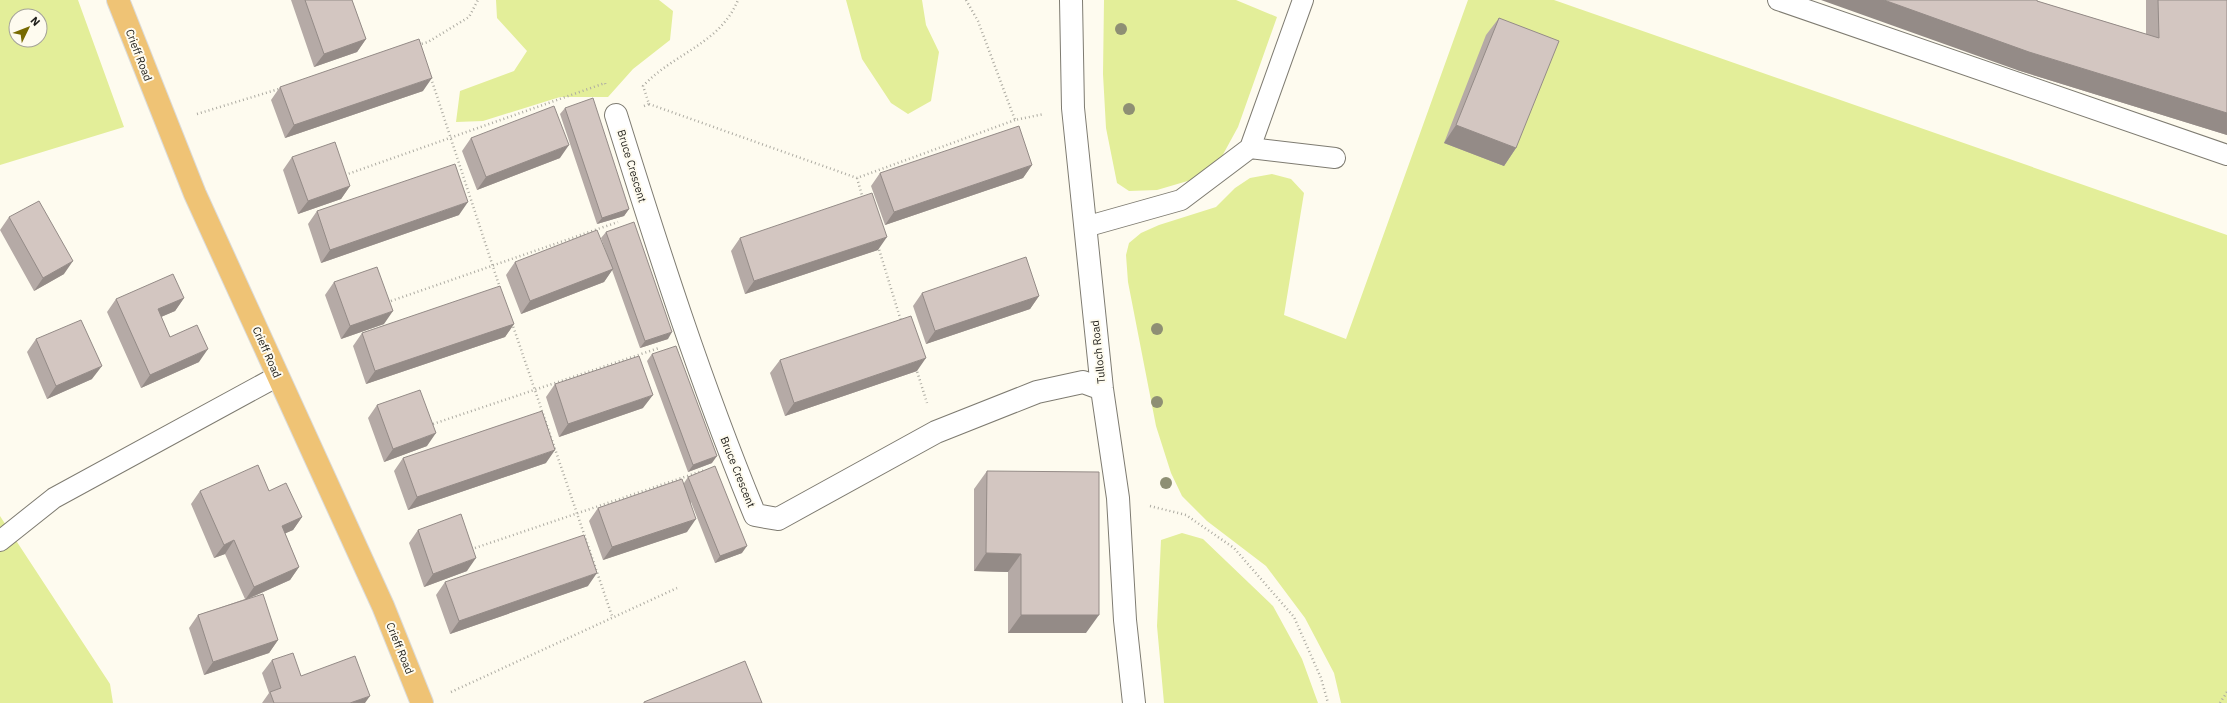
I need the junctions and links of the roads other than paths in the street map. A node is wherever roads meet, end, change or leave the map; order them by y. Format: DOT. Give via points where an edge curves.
graph roads {
  1 [pos="118,0"];
  2 [pos="1072,0"];
  3 [pos="1303,0"];
  4 [pos="1778,0"];
  5 [pos="616,115"];
  6 [pos="1250,148"];
  7 [pos="2227,155"];
  8 [pos="1335,158"];
  9 [pos="1085,227"];
  10 [pos="278,376"];
  11 [pos="1102,389"];
  12 [pos="0,541"];
  13 [pos="422,703"];
  14 [pos="1134,703"];
  1 -- 10 [label="main road, Crieff Road" via="166,124"];
  2 -- 9 [label="street, Tulloch Road" via="1073,108"];
  3 -- 6 [label="lane"];
  4 -- 7 [label="lane"];
  5 -- 11 [label="street, Bruce Crescent" via="688,339 755,515 778,519 936,432 1037,392 1083,382"];
  6 -- 8 [label="lane"];
  6 -- 9 [label="lane" via="1181,200"];
  9 -- 11 [label="street, Tulloch Road"];
  10 -- 12 [label="lane" via="54,498"];
  10 -- 13 [label="main road, Crieff Road" via="383,606"];
  11 -- 14 [label="street, Tulloch Road" via="1118,498 1125,620"];
}
